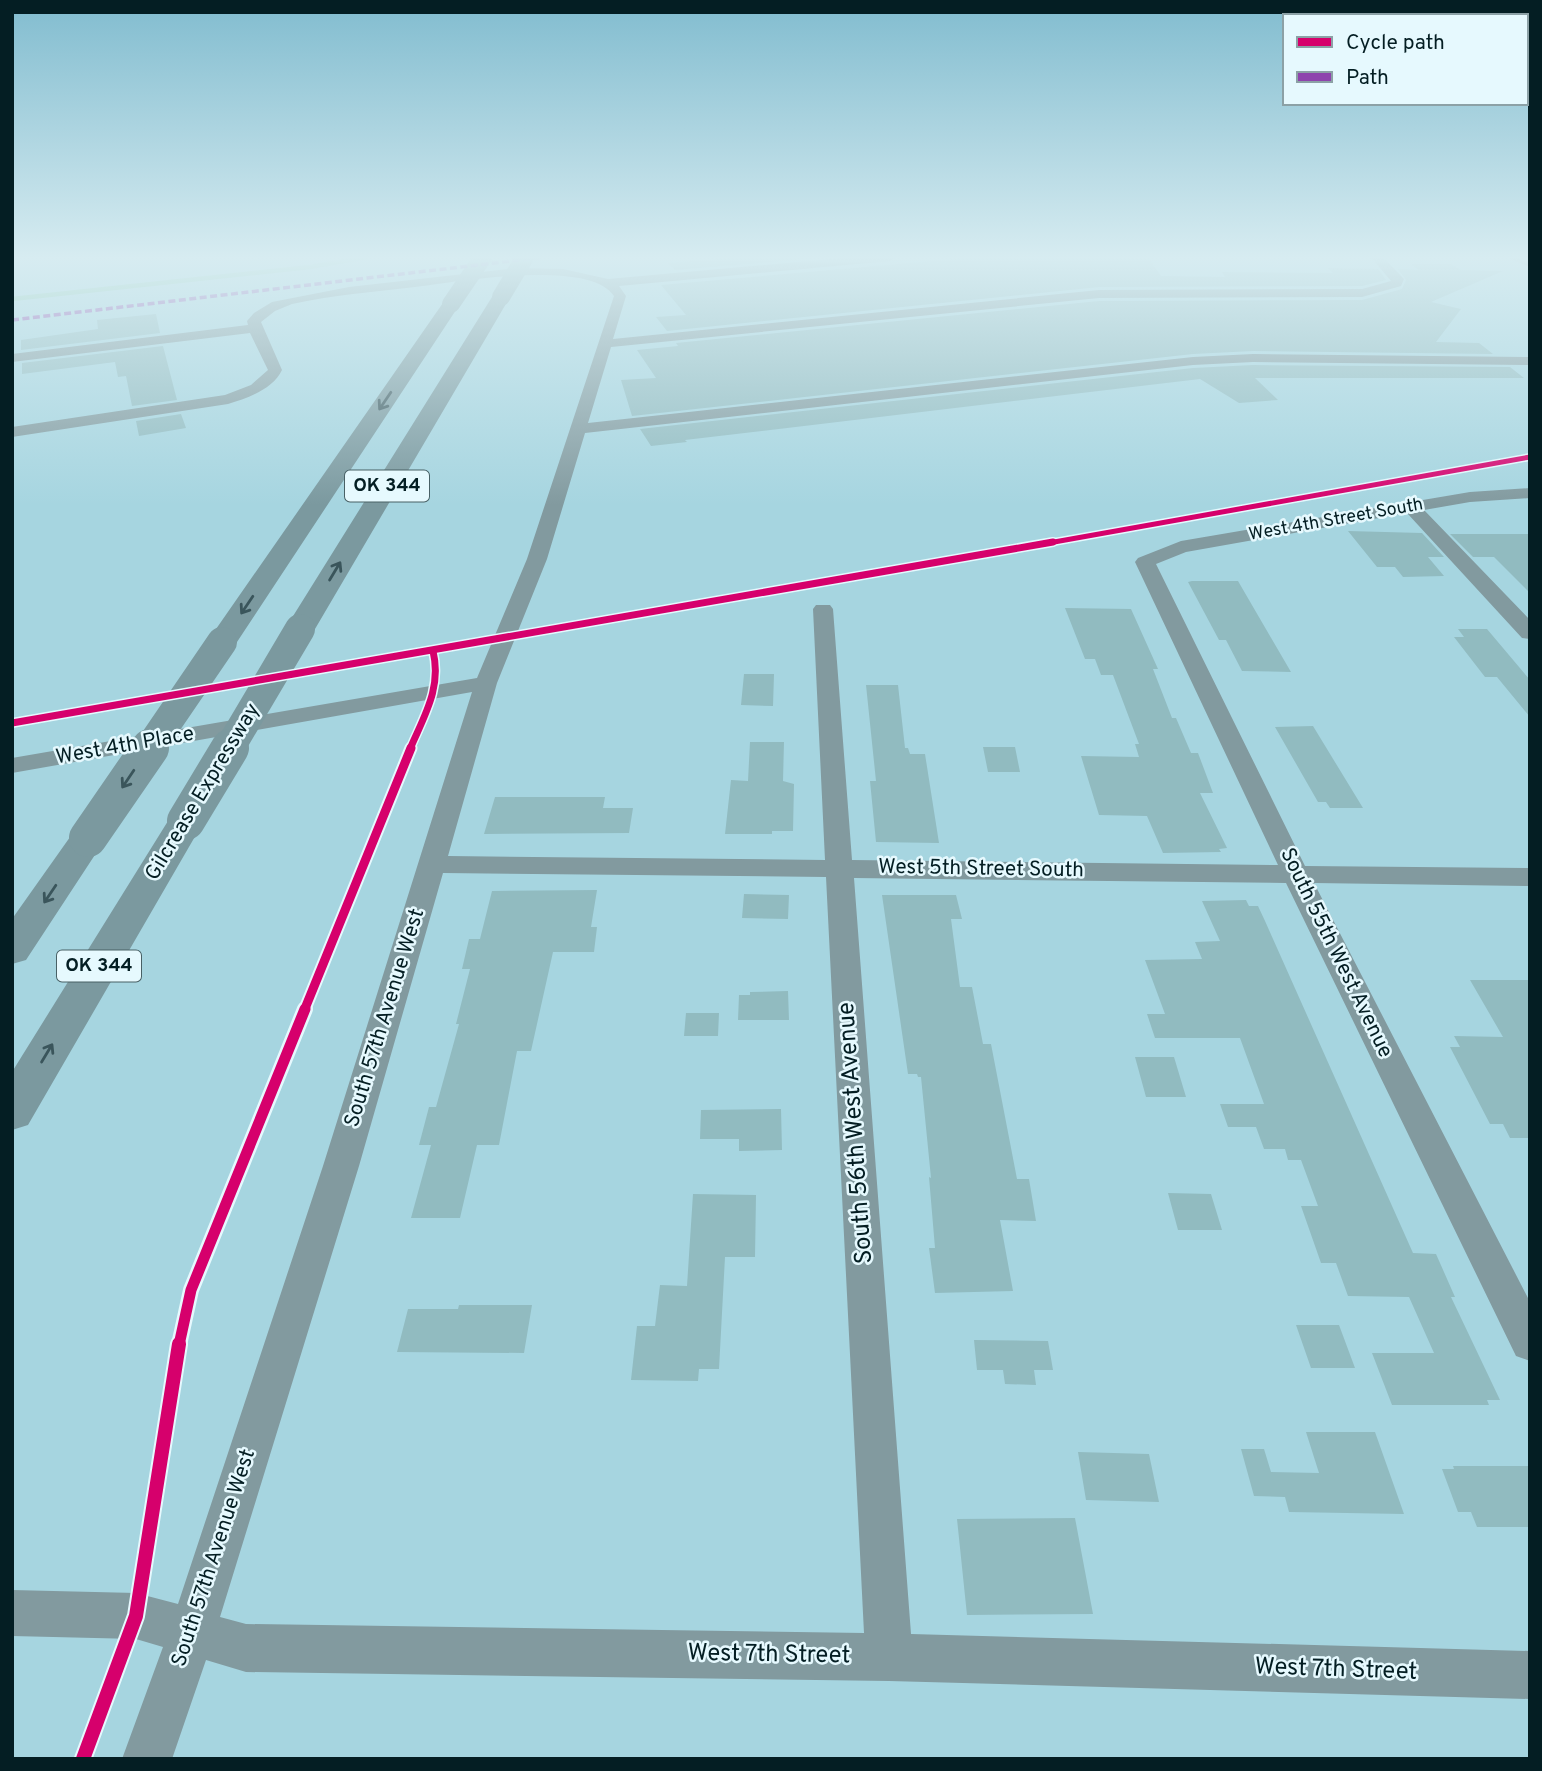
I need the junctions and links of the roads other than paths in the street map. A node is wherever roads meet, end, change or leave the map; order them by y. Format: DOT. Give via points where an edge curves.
graph roads {
  1 [pos="161,340"];
  2 [pos="261,340"];
  3 [pos="427,340"];
  4 [pos="475,340"];
  5 [pos="605,340"];
  6 [pos="646,340"];
  7 [pos="603,344"];
  8 [pos="12,358"];
  9 [pos="1530,361"];
  10 [pos="578,429"];
  11 [pos="12,432"];
  12 [pos="1530,493"];
  13 [pos="1412,508"];
  14 [pos="1145,562"];
  15 [pos="823,609"];
  16 [pos="1530,633"];
  17 [pos="486,683"];
  18 [pos="12,766"];
  19 [pos="431,864"];
  20 [pos="839,867"];
  21 [pos="1296,875"];
  22 [pos="1530,877"];
  23 [pos="12,950"];
  24 [pos="12,1112"];
  25 [pos="1530,1343"];
  26 [pos="12,1614"];
  27 [pos="192,1632"];
  28 [pos="890,1657"];
  29 [pos="1530,1675"];
  30 [pos="147,1759"];
  1 -- 8 [label="street"];
  2 -- 11 [label="street" via="275,370 256,388 203,404"];
  3 -- 23 [label="highway, OK 344, one-way, bridge"];
  24 -- 4 [label="highway, Gilcrease Expressway / OK 344, one-way, bridge"];
  5 -- 7 [label="street, South 57th Avenue West"];
  6 -- 7 [label="street"];
  7 -- 10 [label="street, South 57th Avenue West"];
  9 -- 10 [label="street" via="1193,360"];
  10 -- 17 [label="street, South 57th Avenue West" via="537,559"];
  12 -- 13 [label="street, West 4th Street South" via="1470,497"];
  13 -- 14 [label="street, West 4th Street South" via="1181,547"];
  13 -- 16 [label="street"];
  14 -- 21 [label="street, South 55th West Avenue"];
  15 -- 20 [label="street, South 56th West Avenue"];
  17 -- 18 [label="street, West 4th Place"];
  17 -- 19 [label="street, South 57th Avenue West"];
  19 -- 20 [label="street, West 5th Street South"];
  19 -- 27 [label="street, South 57th Avenue West" via="341,1166"];
  20 -- 21 [label="street, West 5th Street South"];
  20 -- 28 [label="street, South 56th West Avenue"];
  21 -- 22 [label="street, West 5th Street South"];
  21 -- 25 [label="street, South 55th West Avenue"];
  26 -- 27 [label="street, West 7th Street" via="136,1616"];
  27 -- 28 [label="street, West 7th Street" via="246,1648"];
  27 -- 30 [label="street, South 57th Avenue West"];
  28 -- 29 [label="street, West 7th Street"];
}
